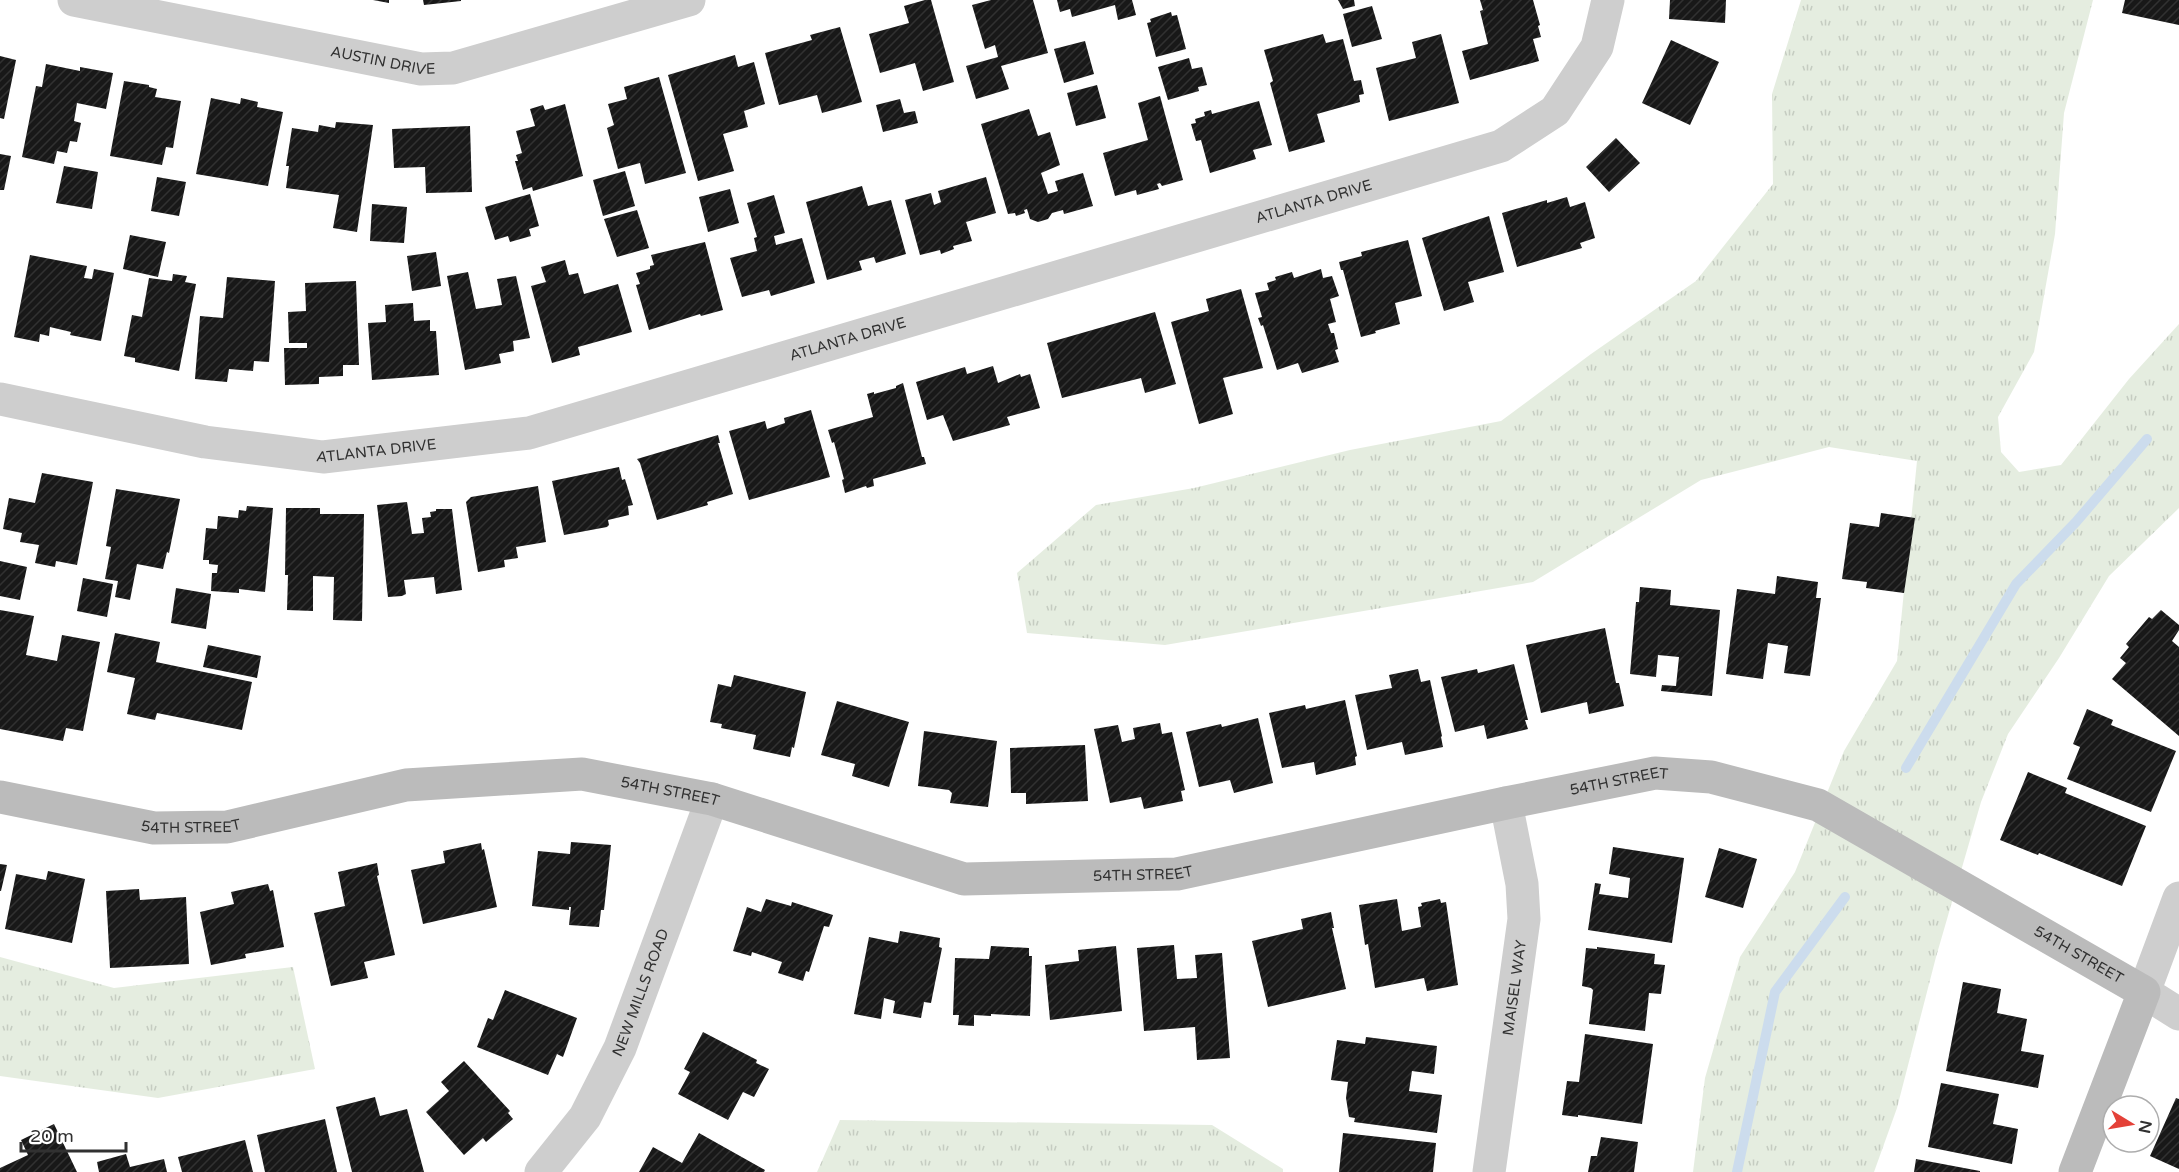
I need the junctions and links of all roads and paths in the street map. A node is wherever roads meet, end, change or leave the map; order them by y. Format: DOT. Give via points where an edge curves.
graph roads {
  1 [pos="74,0"];
  2 [pos="689,0"];
  3 [pos="1608,0"];
  4 [pos="0,399"];
  5 [pos="0,796"];
  6 [pos="712,799"];
  7 [pos="1506,803"];
  8 [pos="2179,898"];
  9 [pos="2144,992"];
  10 [pos="2179,1014"];
  11 [pos="541,1172"];
  12 [pos="1489,1172"];
  13 [pos="2075,1172"];
  1 -- 2 [label="street, AUSTIN DRIVE" via="421,69 453,68"];
  3 -- 4 [label="street, ATLANTA DRIVE" via="1597,47 1555,111 1501,146 529,433 323,457 205,442"];
  5 -- 6 [label="street, 54TH STREET" via="154,828 227,827 406,785 582,774"];
  6 -- 7 [label="street, 54TH STREET" via="964,879 1177,874"];
  6 -- 11 [label="street, NEW MILLS ROAD" via="620,1048 585,1117"];
  7 -- 9 [label="street, 54TH STREET" via="1655,773 1712,777 1818,805"];
  7 -- 12 [label="street, MAISEL WAY" via="1522,884 1524,919"];
  8 -- 9 [label="street"];
  9 -- 10 [label="street"];
  9 -- 13 [label="street"];
}
